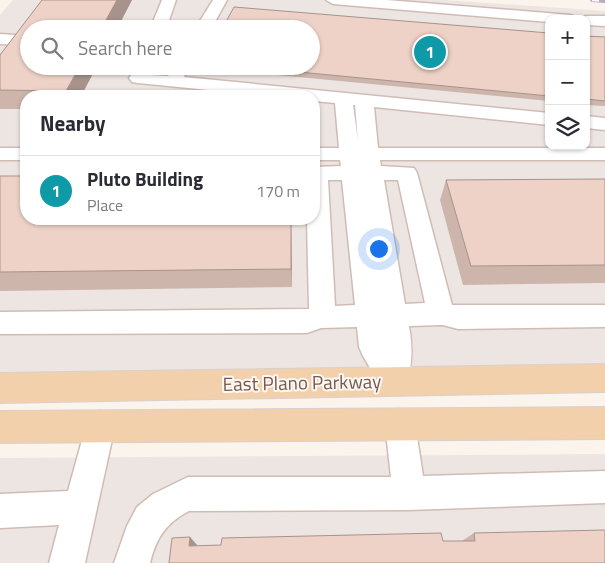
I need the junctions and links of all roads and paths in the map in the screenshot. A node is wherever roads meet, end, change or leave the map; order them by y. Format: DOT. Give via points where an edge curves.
graph roads {
  1 [pos="169,0"];
  2 [pos="220,0"];
  3 [pos="333,0"];
  4 [pos="545,17"];
  5 [pos="161,20"];
  6 [pos="208,20"];
  7 [pos="590,20"];
  8 [pos="605,21"];
  9 [pos="20,33"];
  10 [pos="7,45"];
  11 [pos="139,75"];
  12 [pos="187,75"];
  13 [pos="133,90"];
  14 [pos="291,90"];
  15 [pos="320,94"];
  16 [pos="354,99"];
  17 [pos="545,118"];
  18 [pos="590,122"];
  19 [pos="605,124"];
  20 [pos="0,154"];
  21 [pos="20,154"];
  22 [pos="605,154"];
  23 [pos="320,155"];
  24 [pos="361,164"];
  25 [pos="320,172"];
  26 [pos="319,225"];
  27 [pos="443,314"];
  28 [pos="318,316"];
  29 [pos="382,316"];
  30 [pos="605,316"];
  31 [pos="0,323"];
  32 [pos="605,378"];
  33 [pos="393,381"];
  34 [pos="110,386"];
  35 [pos="0,388"];
  36 [pos="605,422"];
  37 [pos="400,424"];
  38 [pos="100,426"];
  39 [pos="0,427"];
  40 [pos="605,487"];
  41 [pos="409,492"];
  42 [pos="80,507"];
  43 [pos="0,511"];
  44 [pos="67,563"];
  45 [pos="132,563"];
  1 -- 5 [label="lane"];
  2 -- 6 [label="lane"];
  3 -- 4 [label="lane"];
  7 -- 8 [label="lane"];
  9 -- 10 [label="lane"];
  11 -- 13 [label="lane"];
  12 -- 14 [label="lane"];
  15 -- 16 [label="lane"];
  16 -- 17 [label="lane"];
  16 -- 24 [label="lane"];
  18 -- 19 [label="lane"];
  20 -- 21 [label="lane"];
  22 -- 24 [label="lane"];
  23 -- 24 [label="lane"];
  24 -- 25 [label="lane"];
  24 -- 27 [label="lane" via="407,174 436,300"];
  24 -- 29 [label="lane"];
  26 -- 28 [label="lane" via="323,290 322,309"];
  27 -- 29 [label="lane"];
  27 -- 30 [label="lane" via="458,318"];
  28 -- 29 [label="lane"];
  28 -- 31 [label="lane" via="307,322"];
  29 -- 33 [label="lane" via="373,347"];
  32 -- 33 [label="main road, East Plano Parkway"];
  33 -- 34 [label="main road, East Plano Parkway"];
  33 -- 37 [label="main road"];
  34 -- 35 [label="main road, East Plano Parkway"];
  34 -- 38 [label="main road"];
  36 -- 37 [label="main road"];
  37 -- 38 [label="main road"];
  37 -- 41 [label="lane"];
  38 -- 39 [label="main road"];
  38 -- 42 [label="lane"];
  40 -- 41 [label="lane"];
  41 -- 45 [label="lane" via="188,494 165,503 149,519 137,541"];
  42 -- 43 [label="lane"];
  42 -- 44 [label="lane"];
}
